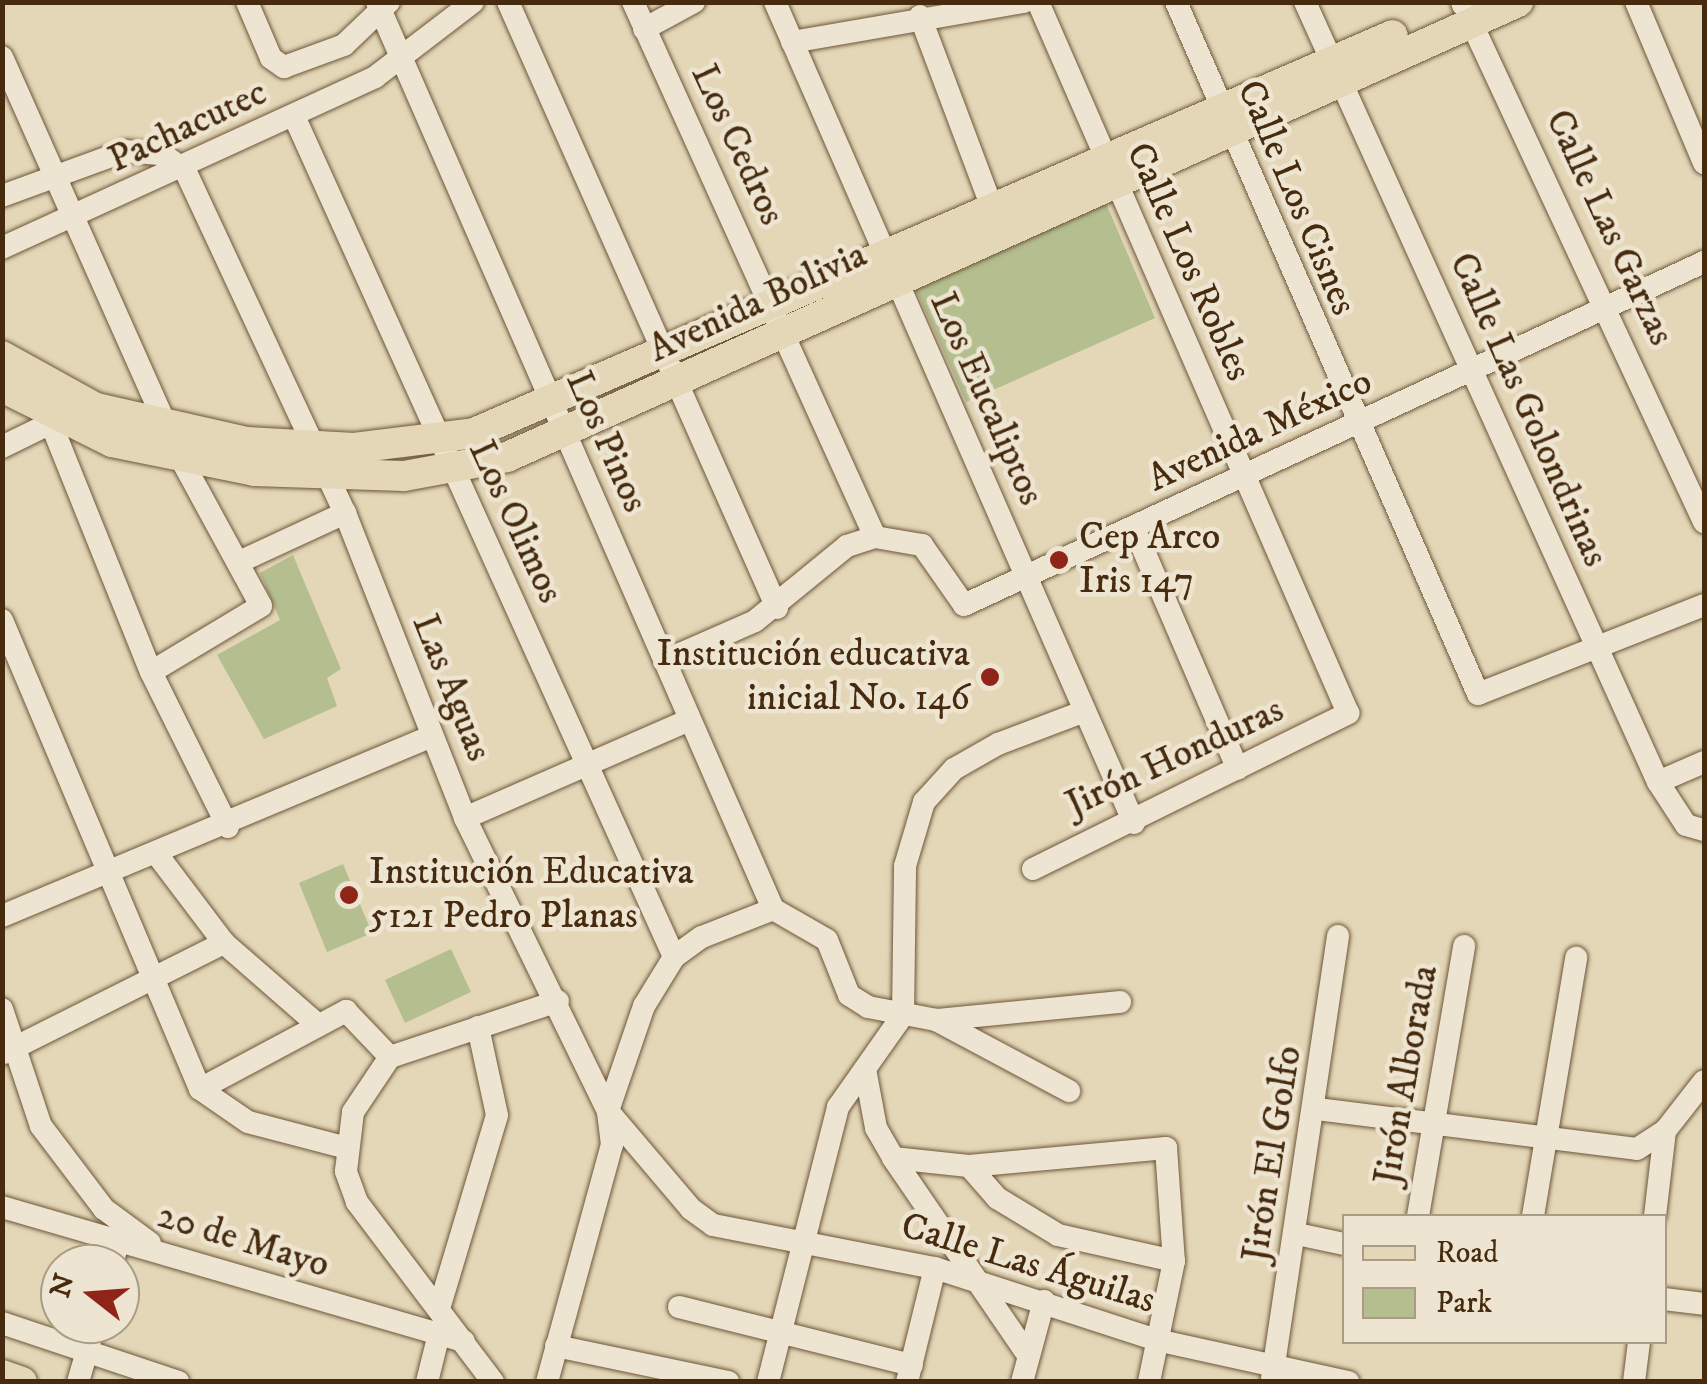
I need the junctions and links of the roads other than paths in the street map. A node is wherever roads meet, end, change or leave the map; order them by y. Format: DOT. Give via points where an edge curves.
graph roads {
  1 [pos="247,2"];
  2 [pos="473,2"];
  3 [pos="508,2"];
  4 [pos="633,2"];
  5 [pos="694,2"];
  6 [pos="775,2"];
  7 [pos="1024,2"];
  8 [pos="1038,2"];
  9 [pos="1176,2"];
  10 [pos="1305,2"];
  11 [pos="1518,2"];
  12 [pos="1636,2"];
  13 [pos="382,5"];
  14 [pos="1466,8"];
  15 [pos="920,16"];
  16 [pos="644,29"];
  17 [pos="792,42"];
  18 [pos="2,57"];
  19 [pos="400,64"];
  20 [pos="1332,72"];
  21 [pos="294,116"];
  22 [pos="1224,117"];
  23 [pos="1704,163"];
  24 [pos="185,170"];
  25 [pos="1109,170"];
  26 [pos="55,174"];
  27 [pos="2,196"];
  28 [pos="73,217"];
  29 [pos="998,223"];
  30 [pos="2,248"];
  31 [pos="1704,262"];
  32 [pos="890,270"];
  33 [pos="1610,307"];
  34 [pos="780,320"];
  35 [pos="2,356"];
  36 [pos="662,356"];
  37 [pos="1476,370"];
  38 [pos="675,385"];
  39 [pos="2,387"];
  40 [pos="552,406"];
  41 [pos="46,421"];
  42 [pos="166,427"];
  43 [pos="1355,427"];
  44 [pos="565,436"];
  45 [pos="438,439"];
  46 [pos="2,446"];
  47 [pos="311,449"];
  48 [pos="181,459"];
  49 [pos="452,469"];
  50 [pos="325,477"];
  51 [pos="1244,477"];
  52 [pos="345,513"];
  53 [pos="1704,522"];
  54 [pos="1134,528"];
  55 [pos="875,537"];
  56 [pos="240,562"];
  57 [pos="1026,577"];
  58 [pos="1704,606"];
  59 [pos="776,608"];
  60 [pos="2,620"];
  61 [pos="1596,648"];
  62 [pos="664,661"];
  63 [pos="151,672"];
  64 [pos="1085,711"];
  65 [pos="1348,713"];
  66 [pos="690,720"];
  67 [pos="430,737"];
  68 [pos="1704,762"];
  69 [pos="588,764"];
  70 [pos="1238,769"];
  71 [pos="1658,782"];
  72 [pos="465,818"];
  73 [pos="1134,823"];
  74 [pos="228,827"];
  75 [pos="1704,830"];
  76 [pos="159,857"];
  77 [pos="1033,869"];
  78 [pos="115,876"];
  79 [pos="773,909"];
  80 [pos="2,916"];
  81 [pos="1338,936"];
  82 [pos="224,943"];
  83 [pos="1464,946"];
  84 [pos="674,956"];
  85 [pos="1576,958"];
  86 [pos="158,979"];
  87 [pos="558,1002"];
  88 [pos="1120,1002"];
  89 [pos="2,1009"];
  90 [pos="902,1015"];
  91 [pos="936,1020"];
  92 [pos="318,1025"];
  93 [pos="478,1027"];
  94 [pos="9,1050"];
  95 [pos="390,1058"];
  96 [pos="866,1069"];
  97 [pos="1704,1081"];
  98 [pos="200,1089"];
  99 [pos="1070,1092"];
  100 [pos="1317,1109"];
  101 [pos="1693,1110"];
  102 [pos="608,1111"];
  103 [pos="1430,1126"];
  104 [pos="1665,1132"];
  105 [pos="1548,1142"];
  106 [pos="347,1148"];
  107 [pos="893,1158"];
  108 [pos="970,1166"];
  109 [pos="2,1207"];
  110 [pos="691,1209"];
  111 [pos="1418,1214"];
  112 [pos="1533,1214"];
  113 [pos="1655,1214"];
  114 [pos="1296,1234"];
  115 [pos="804,1236"];
  116 [pos="119,1239"];
  117 [pos="118,1244"];
  118 [pos="1342,1244"];
  119 [pos="165,1254"];
  120 [pos="1174,1261"];
  121 [pos="935,1268"];
  122 [pos="986,1282"];
  123 [pos="1667,1299"];
  124 [pos="441,1302"];
  125 [pos="1044,1302"];
  126 [pos="1704,1304"];
  127 [pos="679,1307"];
  128 [pos="2,1323"];
  129 [pos="439,1334"];
  130 [pos="778,1337"];
  131 [pos="1157,1340"];
  132 [pos="464,1341"];
  133 [pos="89,1344"];
  134 [pos="1640,1344"];
  135 [pos="556,1346"];
  136 [pos="87,1351"];
  137 [pos="1028,1355"];
  138 [pos="910,1373"];
  139 [pos="1273,1374"];
  140 [pos="2,1375"];
  141 [pos="666,1375"];
  142 [pos="22,1382"];
  143 [pos="78,1382"];
  144 [pos="178,1382"];
  145 [pos="427,1382"];
  146 [pos="493,1382"];
  147 [pos="547,1382"];
  148 [pos="728,1382"];
  149 [pos="768,1382"];
  150 [pos="1022,1382"];
  151 [pos="1148,1382"];
  152 [pos="1348,1382"];
  153 [pos="1634,1382"];
  1 -- 13 [label="street, Pachacutec" via="271,58 284,67 344,44"];
  2 -- 19 [label="street, Pachacutec"];
  3 -- 36 [label="street"];
  4 -- 16 [label="street, Los Cedros"];
  5 -- 16 [label="street"];
  6 -- 17 [label="street, Los Eucaliptos"];
  7 -- 15 [label="street"];
  8 -- 25 [label="street, Calle Los Robles"];
  9 -- 22 [label="street, Calle Los Cisnes"];
  10 -- 20 [label="street, Calle Las Golondrinas"];
  11 -- 14 [label="main road, Avenida Bolivia"];
  12 -- 23 [label="street"];
  13 -- 19 [label="street, Los Pinos"];
  14 -- 20 [label="main road, Avenida Bolivia"];
  14 -- 33 [label="street, Calle Las Garzas"];
  15 -- 17 [label="street"];
  15 -- 29 [label="street"];
  16 -- 34 [label="street, Los Cedros"];
  17 -- 32 [label="street, Los Eucaliptos"];
  18 -- 26 [label="street"];
  19 -- 21 [label="street, Pachacutec"];
  19 -- 40 [label="street, Los Pinos"];
  20 -- 22 [label="main road, Avenida Bolivia"];
  20 -- 37 [label="street, Calle Las Golondrinas"];
  21 -- 24 [label="street, Pachacutec"];
  21 -- 45 [label="street, Los Olimos"];
  22 -- 25 [label="main road, Avenida Bolivia"];
  22 -- 43 [label="street, Calle Los Cisnes"];
  24 -- 26 [label="street" via="162,154 125,151"];
  24 -- 28 [label="street, Pachacutec"];
  24 -- 47 [label="street, Las Aguas"];
  25 -- 29 [label="main road, Avenida Bolivia"];
  25 -- 51 [label="street, Calle Los Robles"];
  26 -- 27 [label="street"];
  26 -- 28 [label="street"];
  28 -- 30 [label="street, Pachacutec"];
  28 -- 42 [label="street"];
  29 -- 32 [label="main road, Avenida Bolivia"];
  31 -- 33 [label="street, Avenida México"];
  32 -- 34 [label="main road, Avenida Bolivia"];
  32 -- 57 [label="street, Los Eucaliptos"];
  33 -- 37 [label="street, Avenida México"];
  33 -- 53 [label="street, Calle Las Garzas"];
  34 -- 36 [label="main road, Avenida Bolivia"];
  34 -- 38 [label="main road, Avenida Bolivia"];
  34 -- 55 [label="street, Los Cedros"];
  35 -- 42 [label="main road, Avenida Bolivia" via="96,408"];
  36 -- 38 [label="street"];
  36 -- 40 [label="main road, Avenida Bolivia"];
  37 -- 43 [label="street, Avenida México"];
  37 -- 61 [label="street, Calle Las Golondrinas"];
  38 -- 44 [label="main road, Avenida Bolivia"];
  38 -- 59 [label="street"];
  39 -- 41 [label="main road, Avenida Bolivia"];
  40 -- 44 [label="street, Los Pinos"];
  40 -- 45 [label="main road, Avenida Bolivia"];
  41 -- 46 [label="street"];
  41 -- 48 [label="main road, Avenida Bolivia"];
  41 -- 63 [label="street" via="74,466"];
  42 -- 47 [label="main road, Avenida Bolivia"];
  42 -- 48 [label="street"];
  43 -- 51 [label="street, Avenida México"];
  43 -- 61 [label="street, Calle Los Cisnes" via="1478,694"];
  44 -- 49 [label="main road, Avenida Bolivia"];
  44 -- 62 [label="street, Los Pinos"];
  45 -- 47 [label="main road, Avenida Bolivia"];
  45 -- 49 [label="street, Los Olimos"];
  47 -- 50 [label="street, Las Aguas"];
  48 -- 50 [label="main road, Avenida Bolivia"];
  48 -- 56 [label="street"];
  49 -- 50 [label="main road, Avenida Bolivia"];
  49 -- 69 [label="street, Los Olimos"];
  50 -- 52 [label="street, Las Aguas"];
  51 -- 54 [label="street, Avenida México"];
  51 -- 65 [label="street, Calle Los Robles"];
  52 -- 56 [label="street"];
  52 -- 67 [label="street, Las Aguas"];
  54 -- 57 [label="street, Avenida México"];
  54 -- 70 [label="street"];
  55 -- 57 [label="street, Avenida México" via="922,545 964,605"];
  55 -- 59 [label="street" via="846,546"];
  56 -- 63 [label="street" via="261,606"];
  57 -- 64 [label="street, Los Eucaliptos"];
  58 -- 61 [label="street"];
  59 -- 62 [label="street"];
  60 -- 78 [label="street"];
  61 -- 71 [label="street, Calle Las Golondrinas"];
  62 -- 66 [label="street, Los Pinos"];
  63 -- 74 [label="street"];
  64 -- 73 [label="street, Los Eucaliptos"];
  64 -- 90 [label="street" via="998,744 954,769 924,802 905,866"];
  65 -- 70 [label="street, Jirón Honduras"];
  66 -- 69 [label="street"];
  66 -- 79 [label="street, Los Pinos"];
  67 -- 72 [label="street, Las Aguas"];
  67 -- 74 [label="street"];
  68 -- 71 [label="street"];
  69 -- 72 [label="street"];
  69 -- 84 [label="street, Los Olimos"];
  70 -- 73 [label="street, Jirón Honduras"];
  71 -- 75 [label="street, Calle Las Golondrinas" via="1686,825"];
  72 -- 87 [label="street, Las Aguas"];
  73 -- 77 [label="street, Jirón Honduras"];
  74 -- 76 [label="street"];
  76 -- 78 [label="street"];
  76 -- 82 [label="street"];
  78 -- 80 [label="street"];
  78 -- 86 [label="street"];
  79 -- 84 [label="street"];
  79 -- 90 [label="street" via="827,940 850,995"];
  81 -- 100 [label="street, Jirón El Golfo"];
  82 -- 86 [label="street"];
  82 -- 92 [label="street"];
  83 -- 103 [label="street, Jirón Alborada"];
  84 -- 102 [label="street" via="644,1006"];
  85 -- 105 [label="street"];
  86 -- 94 [label="street"];
  86 -- 98 [label="street"];
  87 -- 93 [label="street"];
  87 -- 102 [label="street, Las Aguas"];
  88 -- 91 [label="street"];
  89 -- 94 [label="street"];
  90 -- 91 [label="street"];
  90 -- 96 [label="street"];
  91 -- 99 [label="street"];
  92 -- 95 [label="street" via="346,1011"];
  92 -- 98 [label="street"];
  93 -- 95 [label="street"];
  93 -- 124 [label="street" via="497,1115"];
  94 -- 119 [label="street" via="41,1126 72,1173"];
  95 -- 106 [label="street" via="352,1112"];
  96 -- 107 [label="street" via="876,1128"];
  96 -- 115 [label="street" via="838,1107"];
  97 -- 101 [label="street"];
  98 -- 106 [label="street" via="248,1122"];
  100 -- 103 [label="street"];
  100 -- 114 [label="street, Jirón El Golfo"];
  101 -- 104 [label="street"];
  102 -- 110 [label="street, Las Aguas"];
  102 -- 135 [label="street" via="612,1145"];
  103 -- 105 [label="street"];
  103 -- 111 [label="street, Jirón Alborada"];
  104 -- 105 [label="street" via="1637,1148"];
  104 -- 113 [label="street"];
  105 -- 112 [label="street"];
  106 -- 124 [label="street" via="357,1202"];
  107 -- 108 [label="street"];
  107 -- 122 [label="street"];
  108 -- 120 [label="street" via="997,1198 1058,1236"];
  108 -- 120 [label="street" via="1148,1144 1166,1148 1173,1163"];
  109 -- 116 [label="street, 20 de Mayo"];
  110 -- 115 [label="street, Calle Las Águilas" via="735,1230"];
  114 -- 118 [label="street"];
  114 -- 139 [label="street, Jirón El Golfo"];
  115 -- 121 [label="street, Calle Las Águilas"];
  115 -- 130 [label="street"];
  116 -- 117 [label="street"];
  116 -- 119 [label="street, 20 de Mayo"];
  119 -- 129 [label="street, 20 de Mayo"];
  120 -- 131 [label="street"];
  121 -- 122 [label="street, Calle Las Águilas"];
  121 -- 138 [label="street"];
  122 -- 125 [label="street, Calle Las Águilas"];
  122 -- 137 [label="street"];
  123 -- 126 [label="street"];
  124 -- 132 [label="street"];
  125 -- 131 [label="street, Calle Las Águilas"];
  125 -- 137 [label="street"];
  127 -- 130 [label="street"];
  128 -- 136 [label="street"];
  129 -- 132 [label="street, 20 de Mayo"];
  129 -- 145 [label="street"];
  130 -- 138 [label="street"];
  130 -- 149 [label="street"];
  131 -- 139 [label="street, Calle Las Águilas"];
  131 -- 151 [label="street"];
  132 -- 146 [label="street"];
  133 -- 136 [label="street"];
  134 -- 153 [label="street"];
  135 -- 141 [label="street"];
  135 -- 147 [label="street"];
  136 -- 143 [label="street"];
  136 -- 144 [label="street"];
  137 -- 150 [label="street"];
  139 -- 152 [label="street, Calle Las Águilas"];
  140 -- 142 [label="main road"];
  141 -- 148 [label="street"];
}
